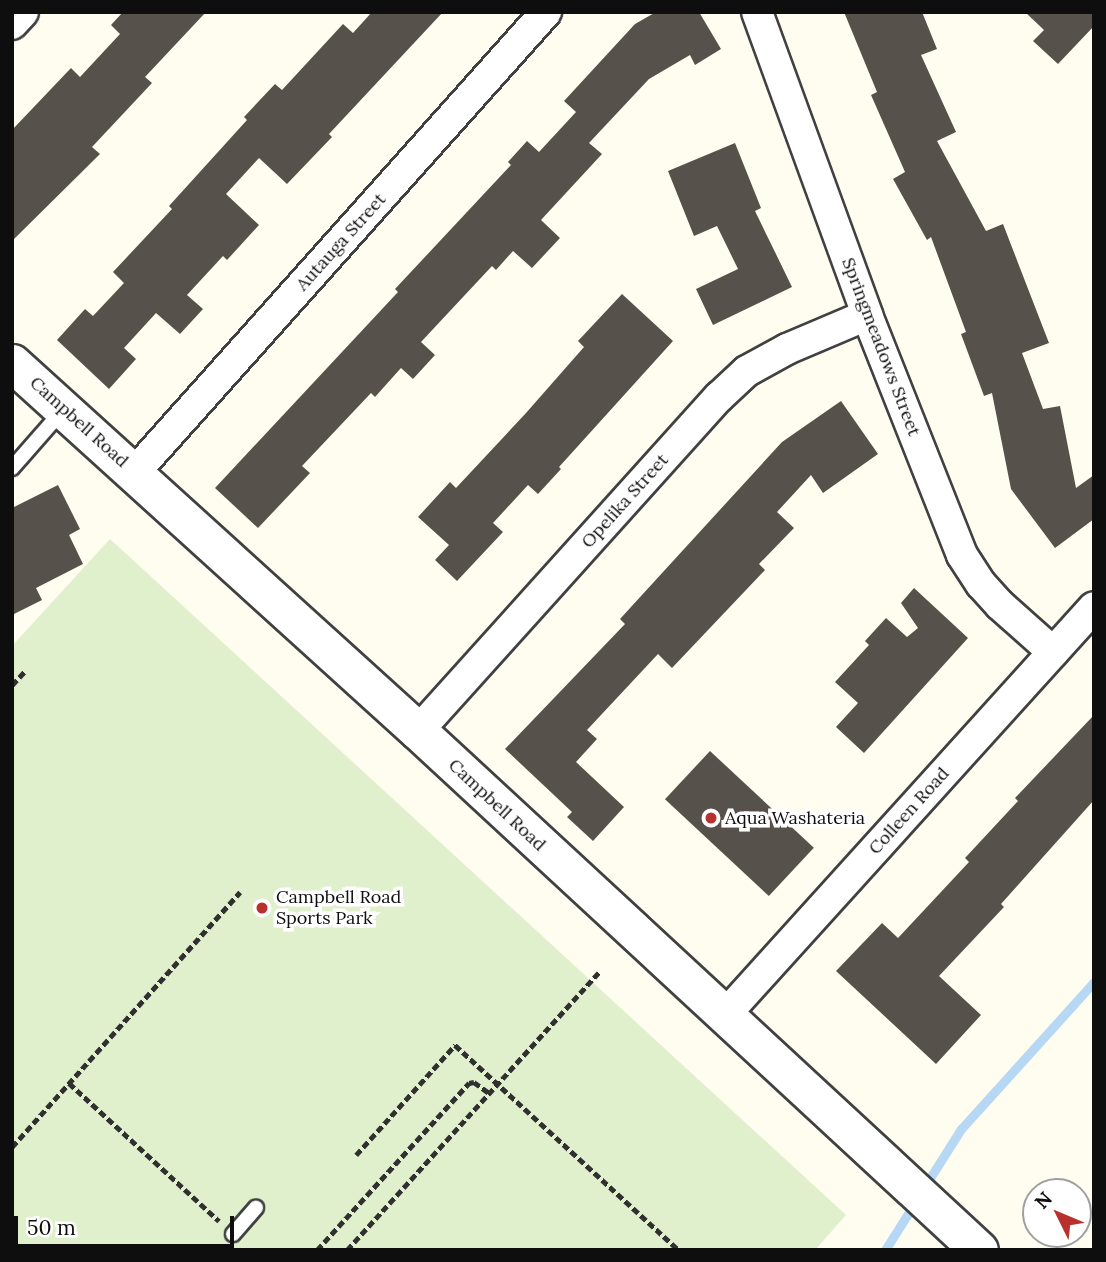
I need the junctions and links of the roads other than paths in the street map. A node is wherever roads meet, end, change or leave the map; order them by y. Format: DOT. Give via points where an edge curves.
graph roads {
  1 [pos="23,12"];
  2 [pos="546,12"];
  3 [pos="757,12"];
  4 [pos="12,24"];
  5 [pos="867,315"];
  6 [pos="12,363"];
  7 [pos="63,410"];
  8 [pos="18,451"];
  9 [pos="12,468"];
  10 [pos="135,472"];
  11 [pos="1094,607"];
  12 [pos="1053,652"];
  13 [pos="418,731"];
  14 [pos="725,1016"];
  15 [pos="256,1208"];
  16 [pos="233,1234"];
  17 [pos="979,1250"];
  1 -- 4 [label="street"];
  2 -- 10 [label="street, Autauga Street"];
  3 -- 5 [label="street, Springmeadows Street"];
  5 -- 12 [label="street, Springmeadows Street" via="962,555 1000,605"];
  5 -- 13 [label="street, Opelika Street" via="747,371"];
  6 -- 7 [label="street, Campbell Road"];
  7 -- 8 [label="lane"];
  7 -- 10 [label="street, Campbell Road"];
  8 -- 9 [label="lane"];
  10 -- 13 [label="street, Campbell Road"];
  11 -- 12 [label="street, Colleen Road"];
  12 -- 14 [label="street, Colleen Road"];
  13 -- 14 [label="street, Campbell Road"];
  14 -- 17 [label="street, Campbell Road"];
  15 -- 16 [label="lane"];
}
